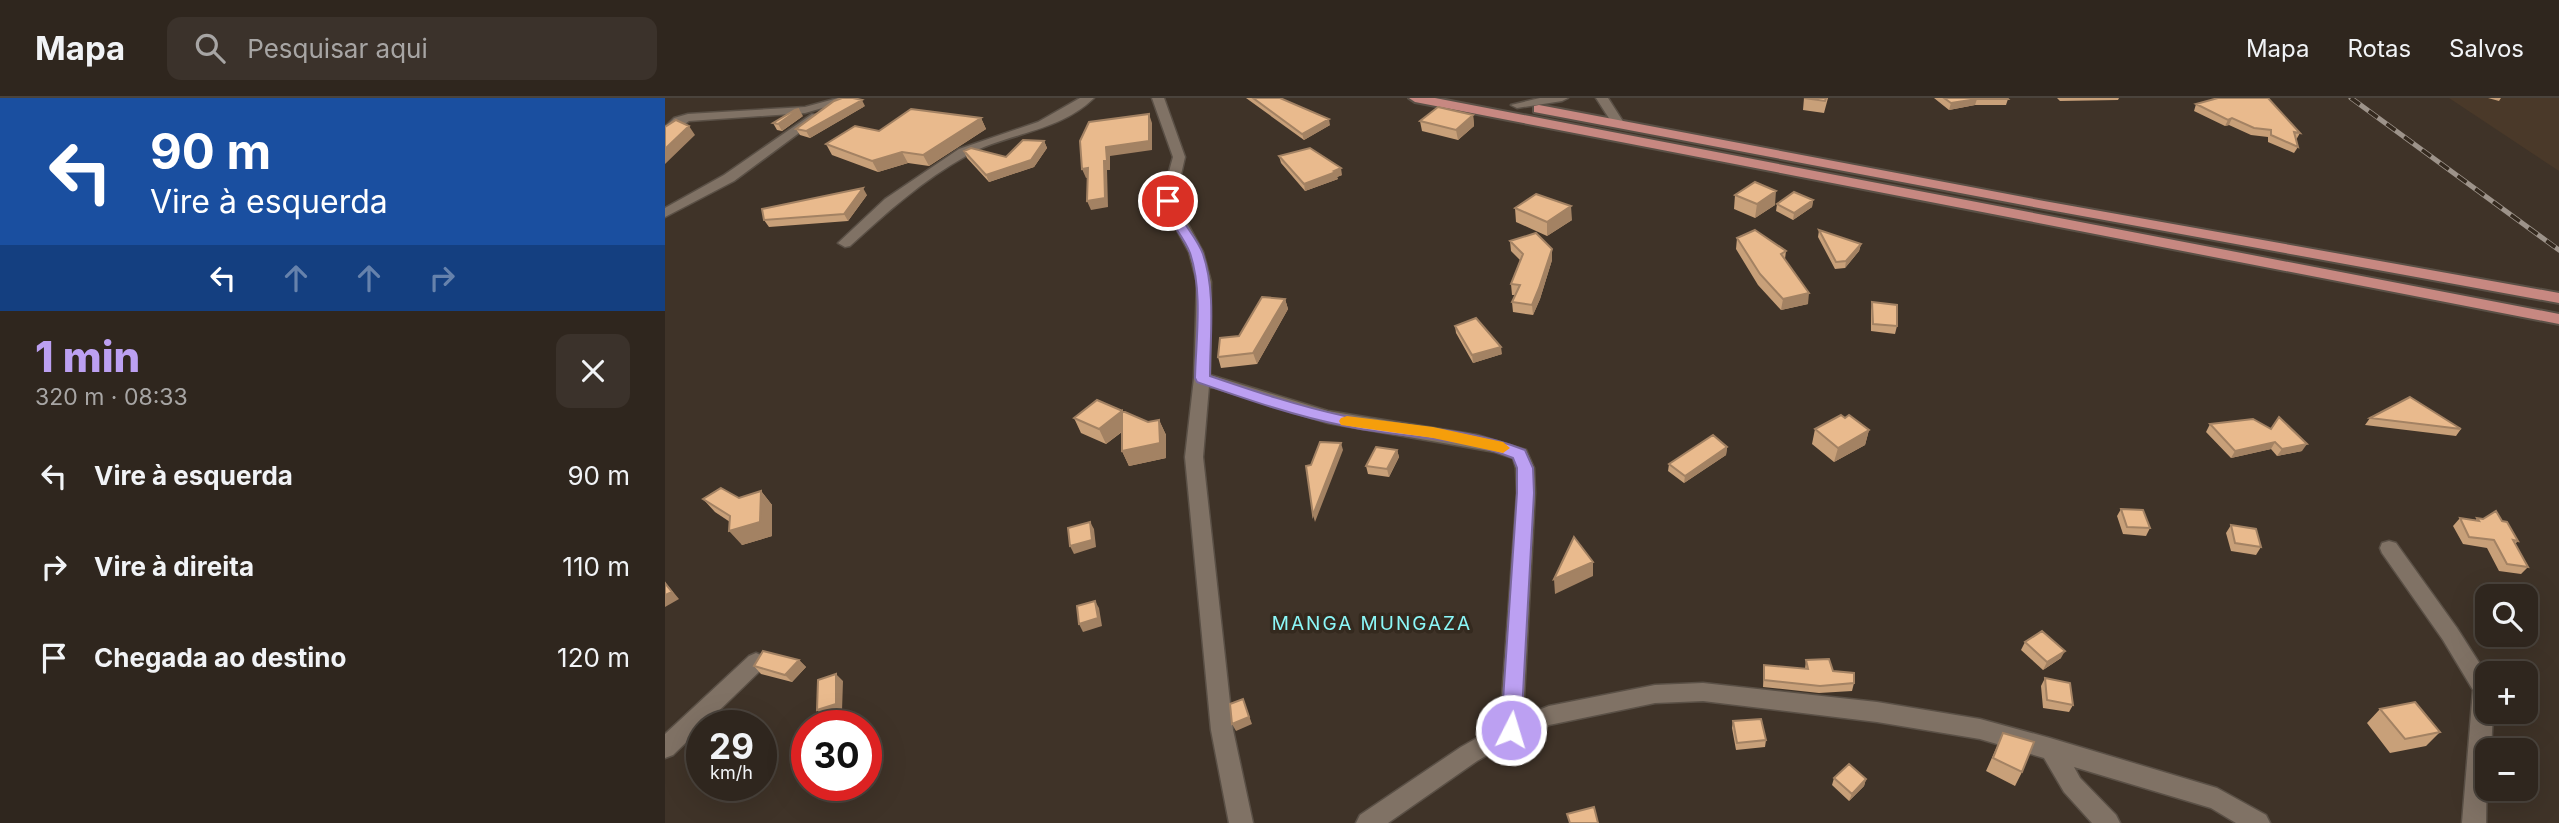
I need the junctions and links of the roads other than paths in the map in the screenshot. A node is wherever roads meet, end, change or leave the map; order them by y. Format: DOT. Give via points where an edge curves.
graph roads {
  1 [pos="851,98"];
  2 [pos="1087,98"];
  3 [pos="1158,98"];
  4 [pos="1415,98"];
  5 [pos="1483,98"];
  6 [pos="1562,98"];
  7 [pos="1602,98"];
  8 [pos="832,103"];
  9 [pos="1517,105"];
  10 [pos="1618,123"];
  11 [pos="667,129"];
  12 [pos="665,213"];
  13 [pos="845,243"];
  14 [pos="2559,298"];
  15 [pos="2558,319"];
  16 [pos="1202,378"];
  17 [pos="2389,548"];
  18 [pos="756,662"];
  19 [pos="1511,730"];
  20 [pos="665,748"];
  21 [pos="2050,748"];
  22 [pos="1241,823"];
  23 [pos="1367,823"];
  24 [pos="2108,823"];
  25 [pos="2258,823"];
  26 [pos="2474,823"];
  1 -- 8 [label="street"];
  2 -- 13 [label="street" via="1042,125 963,152 891,202"];
  3 -- 16 [label="street" via="1179,157 1168,201 1196,252 1203,282"];
  4 -- 15 [label="highway"];
  5 -- 9 [label="highway"];
  6 -- 9 [label="street"];
  7 -- 10 [label="street"];
  8 -- 11 [label="street" via="777,113 702,116 678,121"];
  8 -- 12 [label="street" via="729,178"];
  9 -- 10 [label="highway"];
  10 -- 14 [label="highway"];
  16 -- 19 [label="street" via="1267,401 1347,421 1433,433 1520,454 1526,493"];
  16 -- 22 [label="street" via="1194,457 1222,730"];
  17 -- 26 [label="street" via="2484,689"];
  18 -- 20 [label="street"];
  19 -- 21 [label="street" via="1608,703 1655,694 1703,692 1903,716 1980,729"];
  19 -- 23 [label="street"];
  21 -- 24 [label="street" via="2072,785"];
  21 -- 25 [label="street" via="2217,800"];
}
